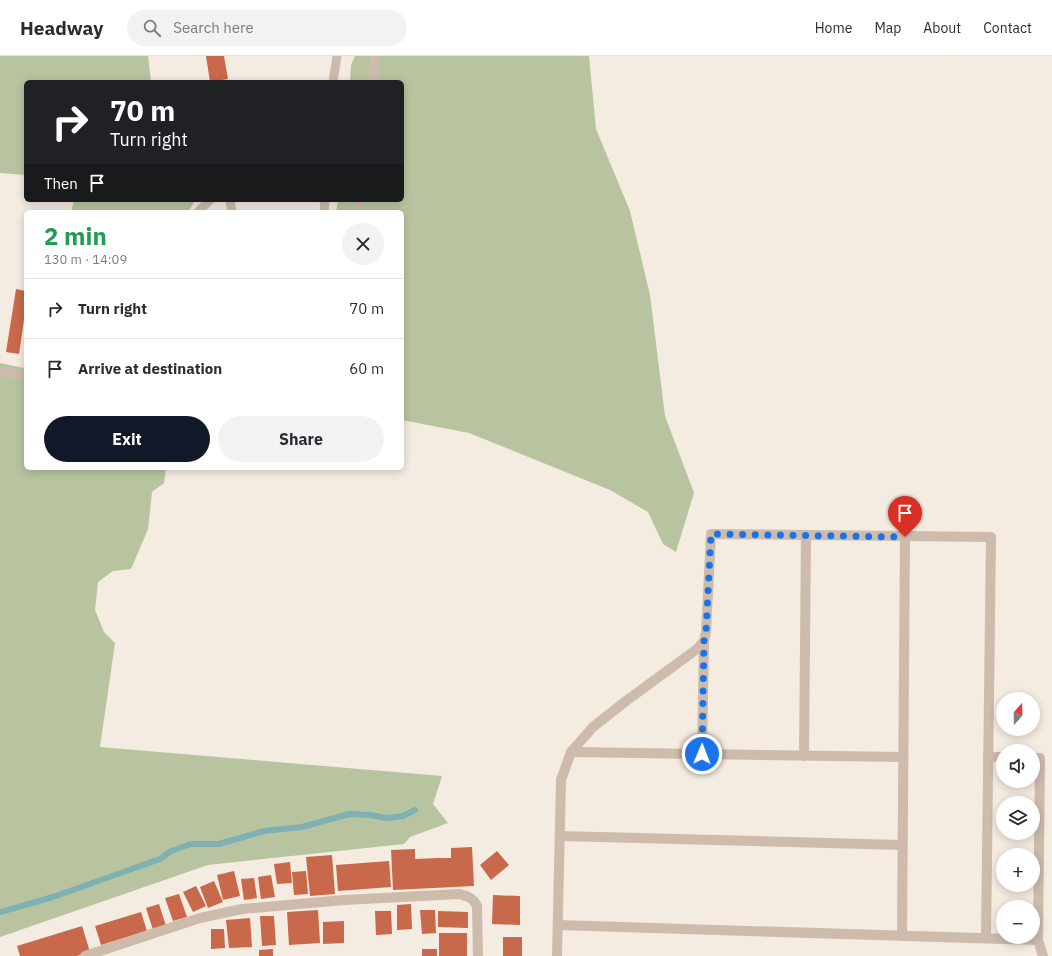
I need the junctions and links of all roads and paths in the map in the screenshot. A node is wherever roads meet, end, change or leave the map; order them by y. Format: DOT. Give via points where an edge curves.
graph roads {
  1 [pos="337,56"];
  2 [pos="375,56"];
  3 [pos="333,80"];
  4 [pos="373,80"];
  5 [pos="208,202"];
  6 [pos="200,210"];
  7 [pos="0,372"];
  8 [pos="24,375"];
  9 [pos="806,536"];
  10 [pos="905,537"];
  11 [pos="704,641"];
  12 [pos="571,752"];
  13 [pos="702,754"];
  14 [pos="804,756"];
  15 [pos="903,757"];
  16 [pos="988,757"];
  17 [pos="996,757"];
  18 [pos="1040,788"];
  19 [pos="560,836"];
  20 [pos="902,845"];
  21 [pos="1038,900"];
  22 [pos="558,925"];
  23 [pos="902,936"];
  24 [pos="986,938"];
  25 [pos="996,938"];
  26 [pos="1039,944"];
  27 [pos="85,956"];
  28 [pos="478,956"];
  29 [pos="557,956"];
  30 [pos="1043,956"];
  1 -- 3 [label="lane"];
  2 -- 4 [label="street"];
  5 -- 6 [label="lane"];
  7 -- 8 [label="street"];
  9 -- 10 [label="street"];
  9 -- 11 [label="street" via="711,534"];
  9 -- 14 [label="street"];
  10 -- 15 [label="street"];
  10 -- 16 [label="street" via="991,537"];
  11 -- 12 [label="street" via="697,649 593,727"];
  11 -- 13 [label="street"];
  12 -- 13 [label="street"];
  12 -- 19 [label="street" via="561,780"];
  13 -- 14 [label="street"];
  14 -- 15 [label="street"];
  15 -- 20 [label="street"];
  16 -- 17 [label="street"];
  16 -- 24 [label="street"];
  18 -- 21 [label="street"];
  19 -- 20 [label="street"];
  19 -- 22 [label="street"];
  20 -- 23 [label="street"];
  22 -- 23 [label="street"];
  22 -- 29 [label="street"];
  23 -- 24 [label="street"];
  24 -- 25 [label="street"];
  26 -- 30 [label="street"];
  27 -- 28 [label="street" via="200,918 242,909 459,894 474,900 477,906"];
}
